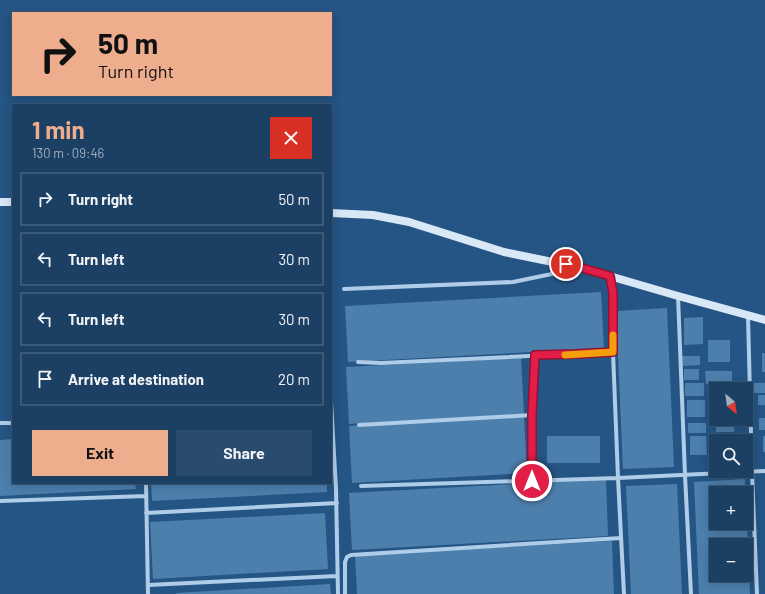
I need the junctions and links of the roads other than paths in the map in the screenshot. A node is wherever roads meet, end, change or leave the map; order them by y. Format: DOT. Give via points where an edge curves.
graph roads {
  1 [pos="0,202"];
  2 [pos="12,202"];
  3 [pos="332,213"];
  4 [pos="582,268"];
  5 [pos="610,276"];
  6 [pos="344,289"];
  7 [pos="678,296"];
  8 [pos="748,316"];
  9 [pos="765,320"];
  10 [pos="613,352"];
  11 [pos="535,355"];
  12 [pos="358,362"];
  13 [pos="532,415"];
  14 [pos="0,423"];
  15 [pos="12,423"];
  16 [pos="359,425"];
  17 [pos="751,434"];
  18 [pos="332,436"];
  19 [pos="765,471"];
  20 [pos="753,472"];
  21 [pos="709,474"];
  22 [pos="685,475"];
  23 [pos="618,478"];
  24 [pos="752,478"];
  25 [pos="532,481"];
  26 [pos="146,484"];
  27 [pos="361,486"];
  28 [pos="146,496"];
  29 [pos="0,501"];
  30 [pos="337,503"];
  31 [pos="146,513"];
  32 [pos="621,538"];
  33 [pos="338,576"];
  34 [pos="148,585"];
  35 [pos="148,594"];
  36 [pos="338,594"];
  37 [pos="345,594"];
  38 [pos="624,594"];
  39 [pos="691,594"];
  40 [pos="757,594"];
  1 -- 2 [label="main road"];
  3 -- 4 [label="main road" via="373,215 409,222 504,252"];
  4 -- 5 [label="main road"];
  4 -- 6 [label="street" via="513,282"];
  5 -- 7 [label="main road"];
  5 -- 10 [label="street" via="613,293"];
  7 -- 8 [label="main road"];
  7 -- 22 [label="street"];
  8 -- 9 [label="main road"];
  8 -- 17 [label="street"];
  10 -- 11 [label="street"];
  10 -- 23 [label="street"];
  11 -- 12 [label="street"];
  11 -- 13 [label="street"];
  13 -- 16 [label="street"];
  13 -- 25 [label="street"];
  14 -- 15 [label="street"];
  18 -- 30 [label="street"];
  19 -- 20 [label="street"];
  21 -- 22 [label="street"];
  22 -- 23 [label="street"];
  22 -- 39 [label="street"];
  23 -- 25 [label="street"];
  23 -- 32 [label="street"];
  24 -- 40 [label="street"];
  25 -- 27 [label="street"];
  26 -- 28 [label="street"];
  28 -- 29 [label="street"];
  28 -- 31 [label="street"];
  30 -- 31 [label="street"];
  30 -- 33 [label="street"];
  31 -- 34 [label="street"];
  32 -- 37 [label="street" via="351,555 345,562"];
  32 -- 38 [label="street"];
  33 -- 34 [label="street"];
  33 -- 36 [label="street"];
  34 -- 35 [label="street"];
}
